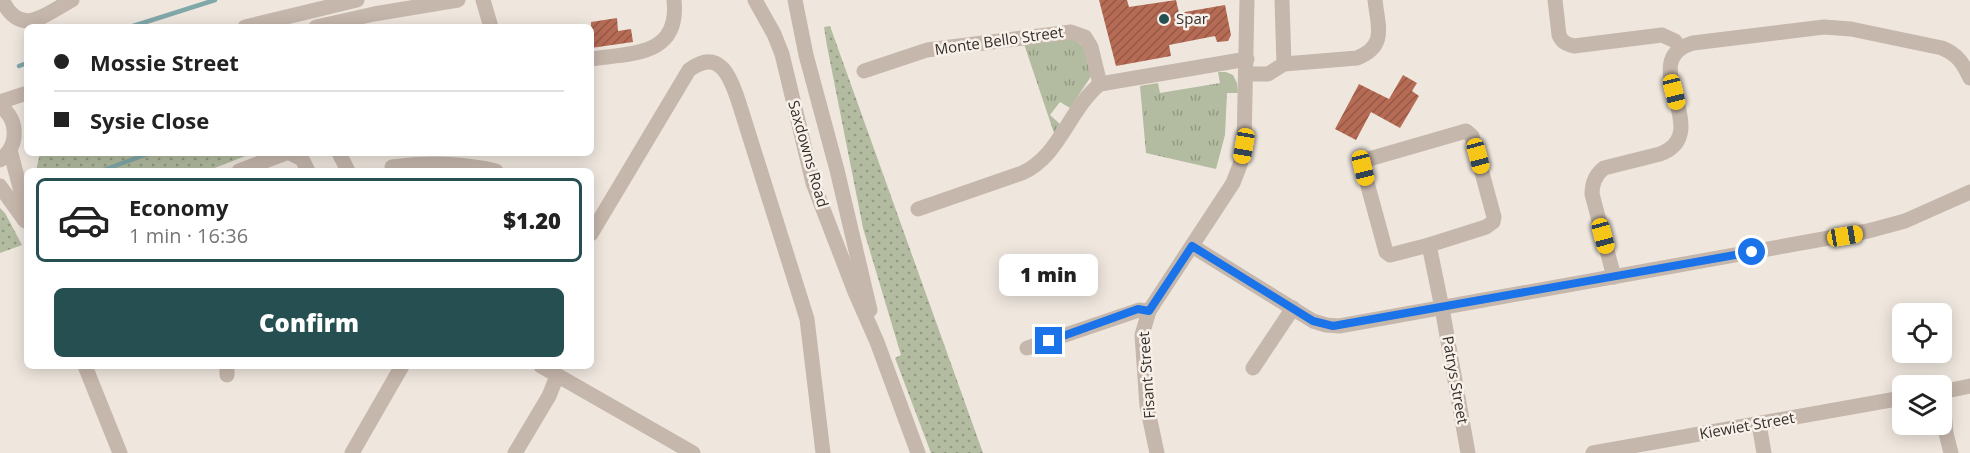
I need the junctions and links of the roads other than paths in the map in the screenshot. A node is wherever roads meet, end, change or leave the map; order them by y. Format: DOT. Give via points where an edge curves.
graph roads {
  1 [pos="2,0"];
  2 [pos="72,0"];
  3 [pos="357,0"];
  4 [pos="458,0"];
  5 [pos="483,0"];
  6 [pos="674,0"];
  7 [pos="755,0"];
  8 [pos="795,0"];
  9 [pos="1247,0"];
  10 [pos="1282,0"];
  11 [pos="1376,0"];
  12 [pos="1555,0"];
  13 [pos="257,24"];
  14 [pos="329,24"];
  15 [pos="490,24"];
  16 [pos="1680,48"];
  17 [pos="594,59"];
  18 [pos="1284,64"];
  19 [pos="1246,66"];
  20 [pos="864,71"];
  21 [pos="1970,78"];
  22 [pos="1100,84"];
  23 [pos="24,94"];
  24 [pos="0,104"];
  25 [pos="13,143"];
  26 [pos="300,158"];
  27 [pos="391,164"];
  28 [pos="253,168"];
  29 [pos="483,168"];
  30 [pos="0,186"];
  31 [pos="1970,192"];
  32 [pos="24,199"];
  33 [pos="918,209"];
  34 [pos="24,220"];
  35 [pos="594,229"];
  36 [pos="1429,245"];
  37 [pos="1192,246"];
  38 [pos="1614,277"];
  39 [pos="1293,308"];
  40 [pos="1442,308"];
  41 [pos="1149,311"];
  42 [pos="877,342"];
  43 [pos="1027,348"];
  44 [pos="1254,368"];
  45 [pos="86,369"];
  46 [pos="400,369"];
  47 [pos="546,369"];
  48 [pos="557,376"];
  49 [pos="1970,386"];
  50 [pos="1952,389"];
  51 [pos="1892,400"];
  52 [pos="1759,424"];
  53 [pos="1946,435"];
  54 [pos="120,453"];
  55 [pos="352,453"];
  56 [pos="515,453"];
  57 [pos="693,453"];
  58 [pos="823,453"];
  59 [pos="918,453"];
  60 [pos="1157,453"];
  61 [pos="1468,453"];
  62 [pos="1593,453"];
  63 [pos="1764,453"];
  64 [pos="1951,453"];
  1 -- 2 [label="street" via="11,15 25,21"];
  3 -- 13 [label="street"];
  4 -- 14 [label="street"];
  5 -- 15 [label="street"];
  6 -- 17 [label="street" via="676,16 672,31 661,42 644,51"];
  7 -- 42 [label="street, Saxdowns Road" via="783,54 813,183"];
  8 -- 42 [label="street, Saxdowns Road"];
  9 -- 19 [label="street, Fisant Street"];
  10 -- 18 [label="street"];
  11 -- 18 [label="street" via="1379,40 1367,54"];
  12 -- 16 [label="street" via="1559,35 1569,45 1662,35"];
  16 -- 21 [label="street" via="1802,28 1838,27 1950,51 1961,60"];
  16 -- 38 [label="street" via="1669,70 1682,125 1677,142 1667,152 1604,168 1593,182 1592,194"];
  18 -- 19 [label="street" via="1268,74"];
  19 -- 22 [label="street"];
  19 -- 37 [label="street, Fisant Street" via="1240,165 1233,183"];
  20 -- 22 [label="street, Monte Bello Street" via="927,50 1071,32 1085,37 1091,47"];
  22 -- 33 [label="street" via="1089,93 1048,154 1036,165"];
  23 -- 24 [label="street"];
  24 -- 25 [label="street" via="12,120"];
  25 -- 32 [label="street"];
  26 -- 28 [label="street"];
  27 -- 29 [label="street" via="466,164"];
  30 -- 34 [label="street"];
  31 -- 38 [label="street" via="1880,229"];
  35 -- 58 [label="street" via="689,70 699,63 711,62 722,68 736,94 807,319"];
  36 -- 36 [label="street" via="1390,255 1386,252 1363,168 1369,159 1466,132 1472,136 1493,222"];
  36 -- 40 [label="street, Patrys Street"];
  37 -- 39 [label="street"];
  37 -- 41 [label="street, Fisant Street"];
  38 -- 40 [label="street"];
  39 -- 40 [label="street" via="1320,324 1333,326"];
  39 -- 44 [label="street"];
  40 -- 61 [label="street, Patrys Street"];
  41 -- 43 [label="street" via="1138,309"];
  41 -- 60 [label="street, Fisant Street" via="1142,335 1147,406"];
  42 -- 59 [label="street, Saxdowns Road"];
  45 -- 54 [label="street"];
  46 -- 55 [label="street"];
  47 -- 48 [label="street"];
  48 -- 56 [label="street"];
  48 -- 57 [label="street"];
  49 -- 50 [label="street"];
  51 -- 52 [label="street, Kiewiet Street"];
  52 -- 62 [label="street, Kiewiet Street"];
  52 -- 63 [label="street"];
  53 -- 64 [label="street"];
}
